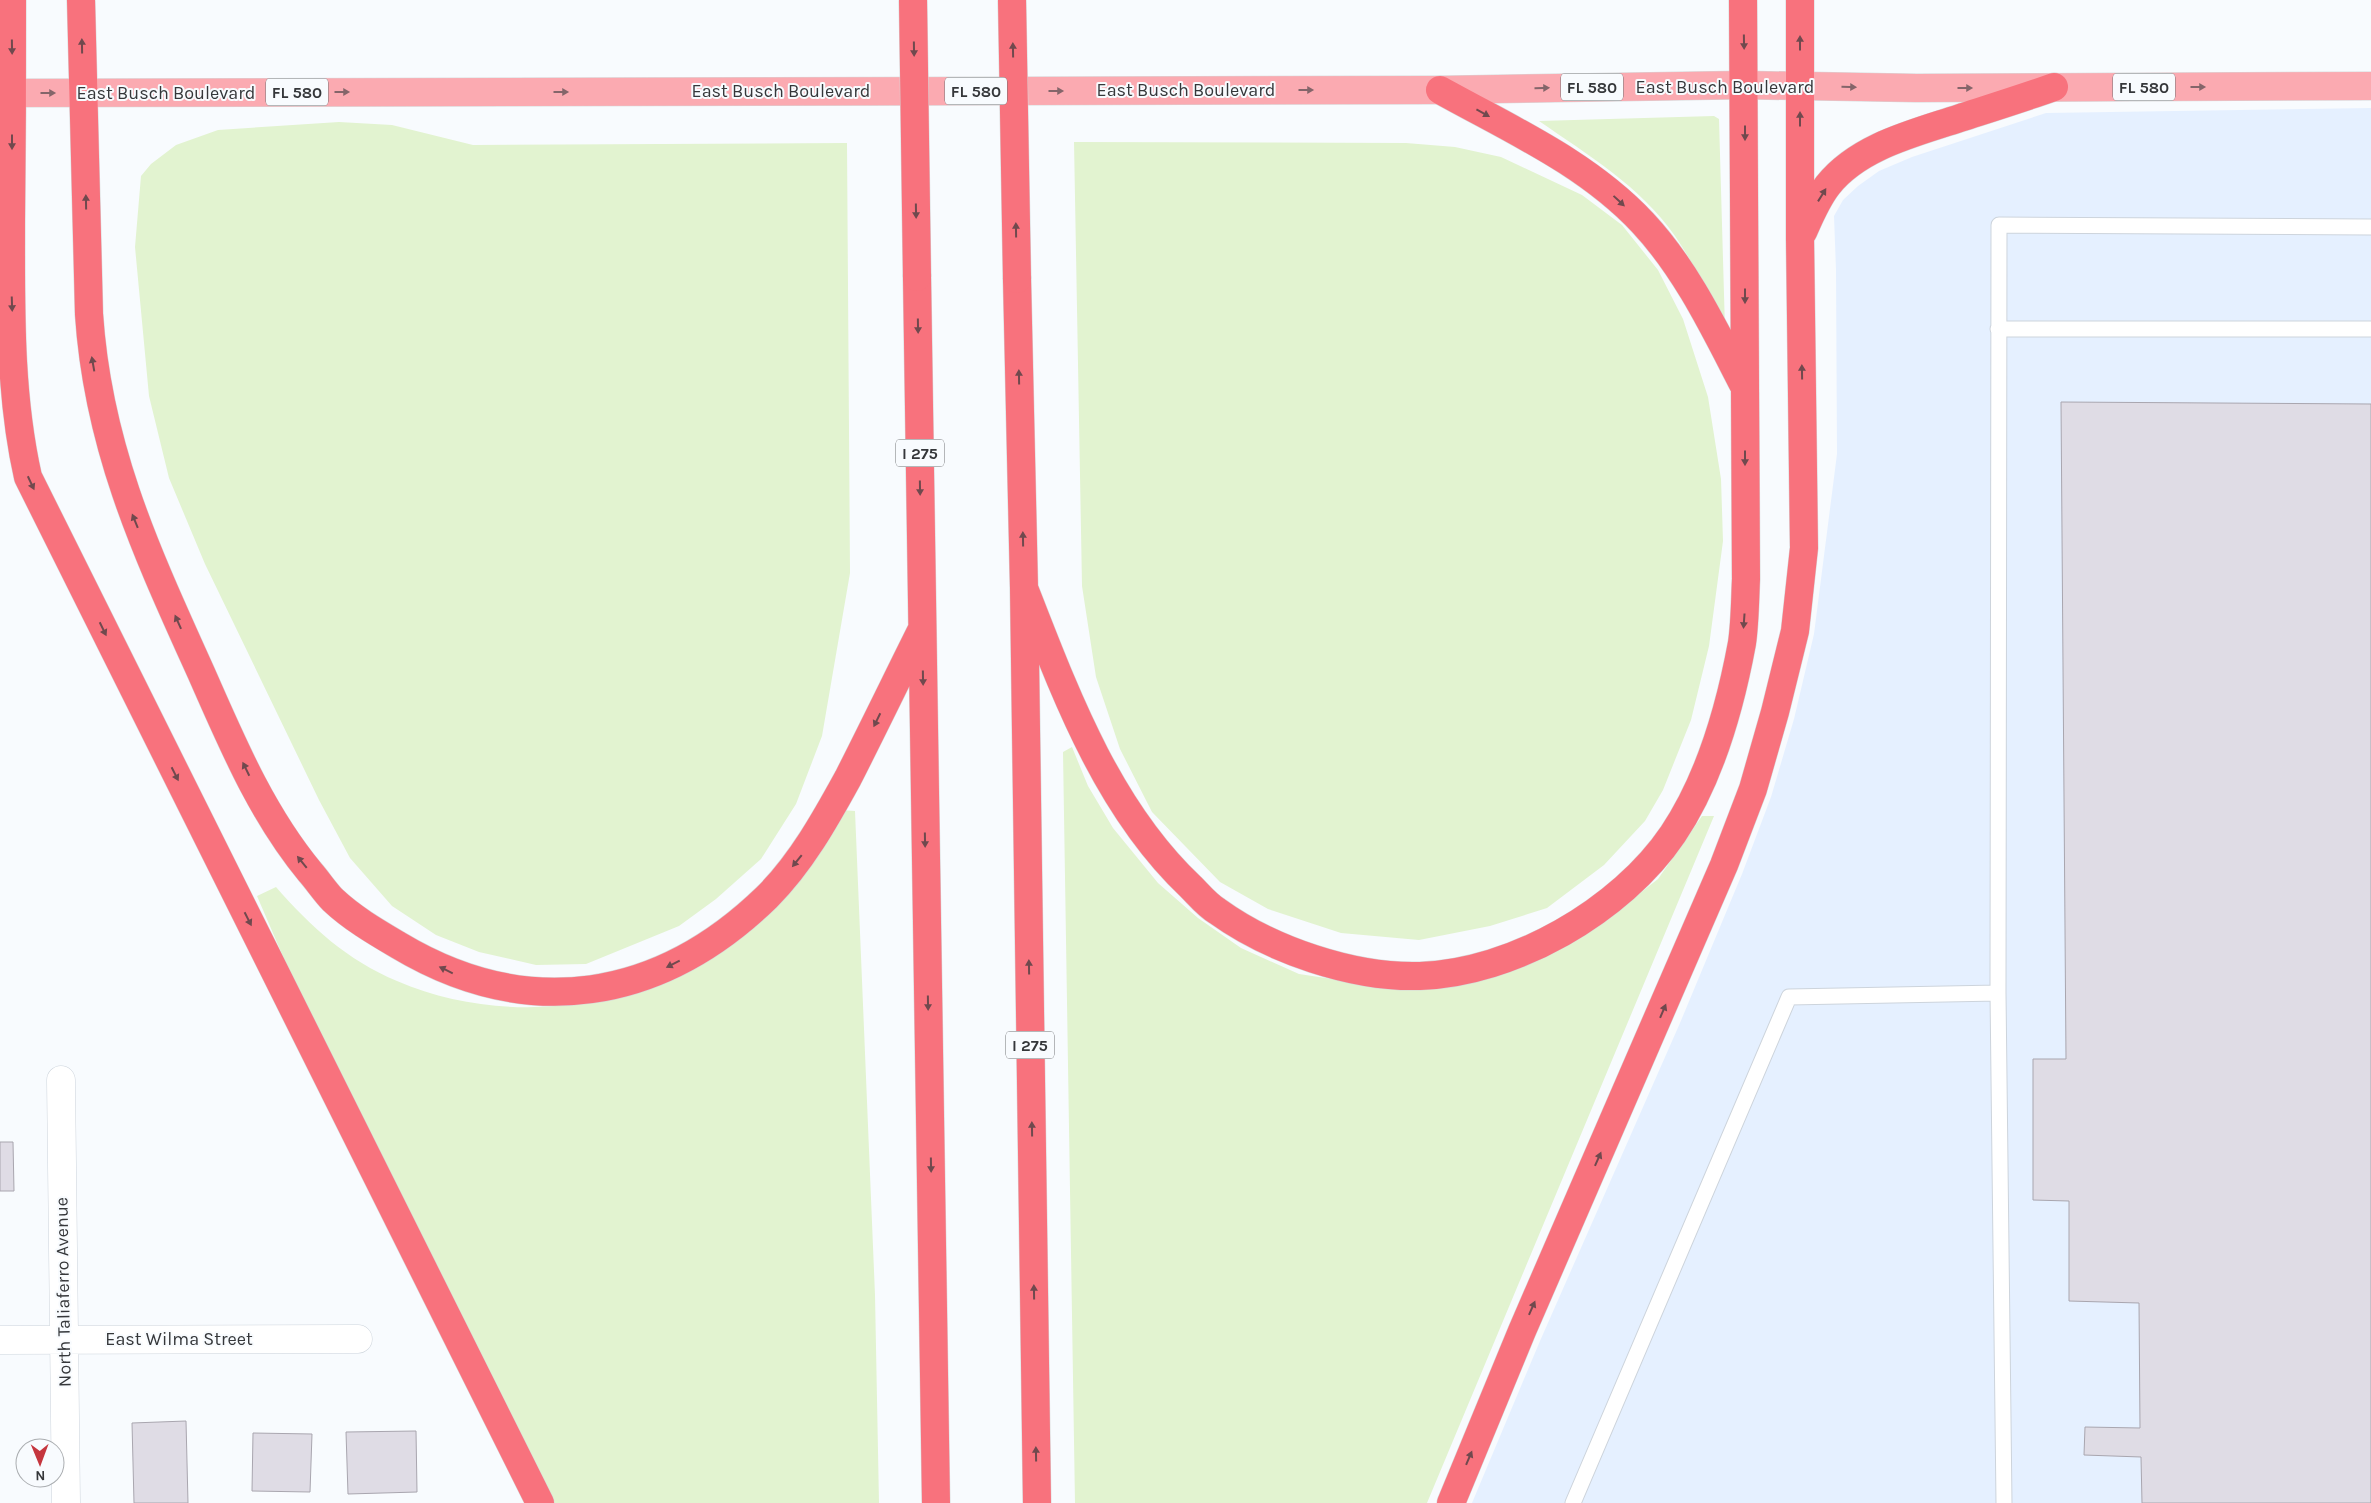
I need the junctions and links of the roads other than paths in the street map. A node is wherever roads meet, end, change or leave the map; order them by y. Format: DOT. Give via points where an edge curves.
graph roads {
  1 [pos="12,0"];
  2 [pos="81,0"];
  3 [pos="913,0"];
  4 [pos="1012,0"];
  5 [pos="1743,0"];
  6 [pos="1800,0"];
  7 [pos="1744,84"];
  8 [pos="1800,86"];
  9 [pos="2371,86"];
  10 [pos="2054,87"];
  11 [pos="1440,90"];
  12 [pos="6,93"];
  13 [pos="83,93"];
  14 [pos="2371,227"];
  15 [pos="1800,238"];
  16 [pos="1998,329"];
  17 [pos="2371,329"];
  18 [pos="1745,387"];
  19 [pos="0,406"];
  20 [pos="19,436"];
  21 [pos="1024,588"];
  22 [pos="922,629"];
  23 [pos="1998,993"];
  24 [pos="61,1080"];
  25 [pos="64,1339"];
  26 [pos="358,1339"];
  27 [pos="0,1340"];
  28 [pos="66,1503"];
  29 [pos="540,1503"];
  30 [pos="936,1503"];
  31 [pos="1037,1503"];
  32 [pos="1450,1503"];
  33 [pos="1573,1503"];
  34 [pos="2004,1503"];
  1 -- 12 [label="highway, one-way"];
  13 -- 2 [label="highway, one-way"];
  3 -- 22 [label="highway, I 275, one-way, bridge"];
  21 -- 4 [label="highway, I 275, one-way, bridge"];
  5 -- 7 [label="highway, one-way"];
  8 -- 6 [label="highway, one-way"];
  7 -- 8 [label="main road, East Busch Boulevard / FL 580"];
  11 -- 7 [label="main road, East Busch Boulevard / FL 580, one-way"];
  7 -- 18 [label="highway, one-way"];
  8 -- 10 [label="main road, East Busch Boulevard / FL 580, one-way"];
  15 -- 8 [label="highway, one-way"];
  10 -- 9 [label="main road, East Busch Boulevard / FL 580, one-way"];
  15 -- 10 [label="highway, one-way" via="1828,185 1870,152 1906,136"];
  13 -- 11 [label="main road, East Busch Boulevard / FL 580, one-way"];
  11 -- 18 [label="highway, one-way" via="1555,153 1602,185 1643,223 1685,277"];
  12 -- 13 [label="main road, East Busch Boulevard / FL 580, one-way"];
  12 -- 20 [label="highway, one-way" via="14,374"];
  22 -- 13 [label="highway, one-way" via="829,812 801,857 769,895 734,926 697,952 661,970 621,984 576,993 534,992 454,974 369,927 333,900 285,842 267,813 220,716 128,503 113,457 92,357"];
  14 -- 16 [label="lane" via="1999,225"];
  32 -- 15 [label="highway, one-way" via="1724,865 1753,789 1775,712 1794,631 1804,548"];
  16 -- 17 [label="lane"];
  16 -- 23 [label="lane"];
  18 -- 21 [label="highway, one-way" via="1746,578 1742,640 1718,738 1687,811 1652,862 1630,885 1606,903 1566,932 1520,953 1473,969 1420,976 1325,963 1285,949 1216,911 1160,854 1118,796 1056,669"];
  19 -- 20 [label="highway"];
  20 -- 29 [label="highway, one-way" via="28,477"];
  31 -- 21 [label="highway, I 275, one-way"];
  22 -- 30 [label="highway, I 275, one-way"];
  23 -- 33 [label="lane" via="1789,997"];
  23 -- 34 [label="lane"];
  24 -- 25 [label="street, North Taliaferro Avenue"];
  25 -- 26 [label="street, East Wilma Street"];
  25 -- 27 [label="street, East Wilma Street"];
  25 -- 28 [label="street, North Taliaferro Avenue"];
}
